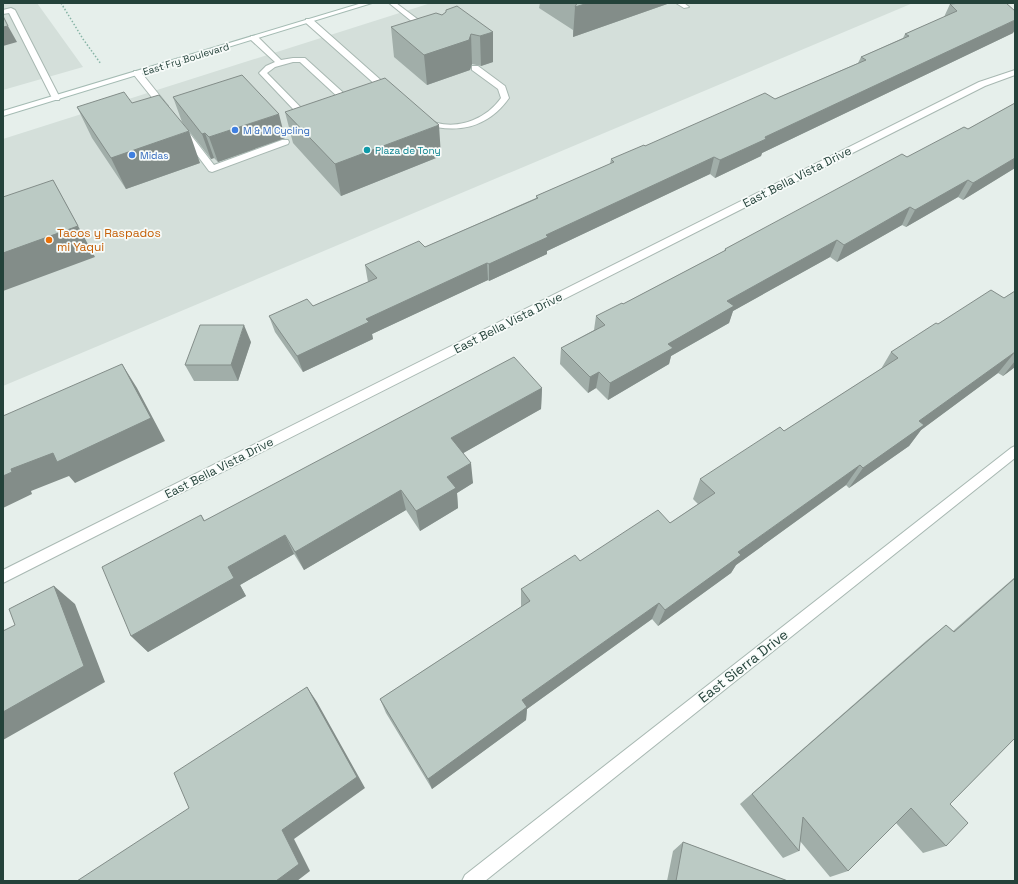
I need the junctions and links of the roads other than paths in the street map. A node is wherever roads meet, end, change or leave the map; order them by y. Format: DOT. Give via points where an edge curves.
graph roads {
  1 [pos="369,3"];
  2 [pos="392,3"];
  3 [pos="679,3"];
  4 [pos="686,7"];
  5 [pos="3,12"];
  6 [pos="309,21"];
  7 [pos="437,37"];
  8 [pos="254,38"];
  9 [pos="280,63"];
  10 [pos="475,68"];
  11 [pos="1015,72"];
  12 [pos="137,73"];
  13 [pos="56,98"];
  14 [pos="396,99"];
  15 [pos="3,114"];
  16 [pos="171,116"];
  17 [pos="420,118"];
  18 [pos="180,128"];
  19 [pos="285,142"];
  20 [pos="1015,451"];
  21 [pos="3,577"];
  22 [pos="476,879"];
  1 -- 6 [label="street, East Fry Boulevard"];
  2 -- 7 [label="street"];
  3 -- 4 [label="street"];
  5 -- 13 [label="street" via="12,10"];
  6 -- 8 [label="street, East Fry Boulevard"];
  6 -- 14 [label="street"];
  8 -- 9 [label="street"];
  8 -- 12 [label="street, East Fry Boulevard"];
  9 -- 9 [label="street" via="263,73 315,127 324,127 357,115 356,109 302,60"];
  10 -- 17 [label="street" via="502,88 505,98 500,108 487,118 444,127"];
  11 -- 21 [label="street, East Bella Vista Drive" via="982,84"];
  12 -- 13 [label="street, East Fry Boulevard"];
  12 -- 16 [label="street"];
  13 -- 15 [label="street, East Fry Boulevard"];
  18 -- 19 [label="street" via="212,169"];
  20 -- 22 [label="street, East Sierra Drive"];
}
